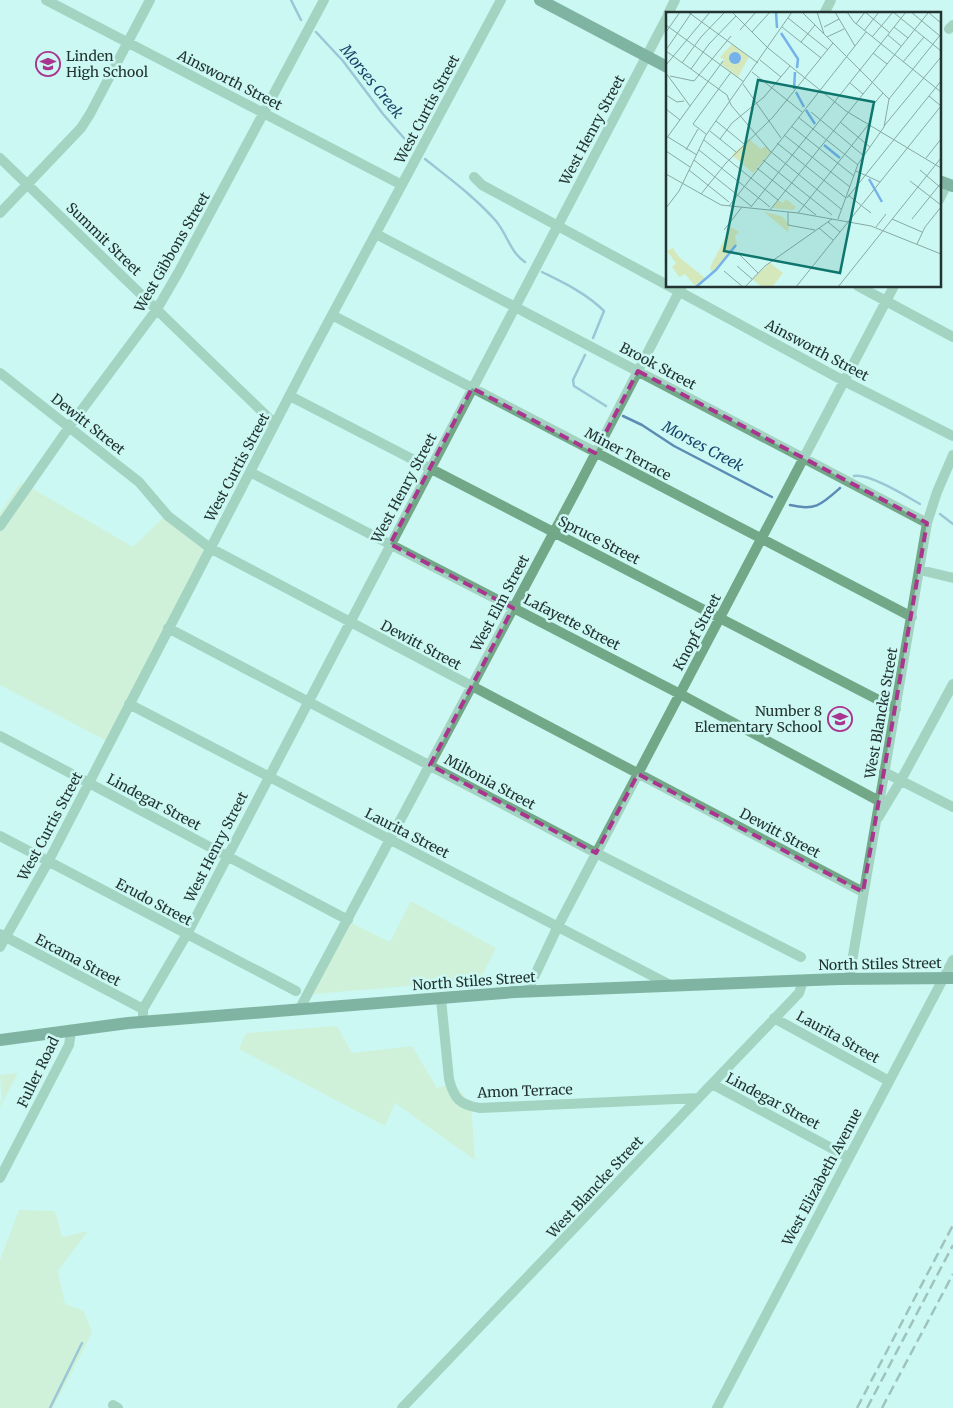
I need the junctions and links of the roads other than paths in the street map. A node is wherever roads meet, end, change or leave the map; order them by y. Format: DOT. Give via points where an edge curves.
graph roads {
  1 [pos="46,0"];
  2 [pos="150,0"];
  3 [pos="324,0"];
  4 [pos="501,0"];
  5 [pos="540,0"];
  6 [pos="676,0"];
  7 [pos="831,0"];
  8 [pos="670,12"];
  9 [pos="825,12"];
  10 [pos="666,19"];
  11 [pos="128,42"];
  12 [pos="646,56"];
  13 [pos="666,66"];
  14 [pos="264,113"];
  15 [pos="0,158"];
  16 [pos="474,177"];
  17 [pos="27,184"];
  18 [pos="946,184"];
  19 [pos="402,185"];
  20 [pos="940,198"];
  21 [pos="0,213"];
  22 [pos="557,226"];
  23 [pos="376,234"];
  24 [pos="666,285"];
  25 [pos="862,288"];
  26 [pos="893,288"];
  27 [pos="680,289"];
  28 [pos="886,301"];
  29 [pos="515,307"];
  30 [pos="157,309"];
  31 [pos="332,316"];
  32 [pos="953,337"];
  33 [pos="638,371"];
  34 [pos="0,373"];
  35 [pos="844,381"];
  36 [pos="472,388"];
  37 [pos="290,396"];
  38 [pos="275,424"];
  39 [pos="70,426"];
  40 [pos="953,436"];
  41 [pos="595,453"];
  42 [pos="953,455"];
  43 [pos="804,458"];
  44 [pos="430,468"];
  45 [pos="250,472"];
  46 [pos="927,523"];
  47 [pos="0,526"];
  48 [pos="554,532"];
  49 [pos="761,539"];
  50 [pos="390,544"];
  51 [pos="210,548"];
  52 [pos="920,570"];
  53 [pos="953,578"];
  54 [pos="513,608"];
  55 [pos="720,618"];
  56 [pos="912,618"];
  57 [pos="349,622"];
  58 [pos="168,628"];
  59 [pos="953,684"];
  60 [pos="471,687"];
  61 [pos="680,694"];
  62 [pos="308,701"];
  63 [pos="129,704"];
  64 [pos="896,709"];
  65 [pos="0,736"];
  66 [pos="430,765"];
  67 [pos="884,772"];
  68 [pos="638,774"];
  69 [pos="268,776"];
  70 [pos="901,780"];
  71 [pos="88,783"];
  72 [pos="879,801"];
  73 [pos="953,807"];
  74 [pos="875,823"];
  75 [pos="0,836"];
  76 [pos="390,839"];
  77 [pos="596,853"];
  78 [pos="227,856"];
  79 [pos="48,862"];
  80 [pos="863,892"];
  81 [pos="348,920"];
  82 [pos="558,926"];
  83 [pos="187,934"];
  84 [pos="3,936"];
  85 [pos="0,947"];
  86 [pos="801,957"];
  87 [pos="953,960"];
  88 [pos="948,978"];
  89 [pos="849,979"];
  90 [pos="803,981"];
  91 [pos="673,986"];
  92 [pos="296,991"];
  93 [pos="527,992"];
  94 [pos="441,998"];
  95 [pos="143,1009"];
  96 [pos="299,1010"];
  97 [pos="774,1018"];
  98 [pos="143,1023"];
  99 [pos="71,1032"];
  100 [pos="0,1040"];
  101 [pos="889,1081"];
  102 [pos="712,1084"];
  103 [pos="698,1098"];
  104 [pos="848,1157"];
  105 [pos="0,1178"];
  106 [pos="402,1408"];
  107 [pos="717,1408"];
  1 -- 11 [label="street, Ainsworth Street"];
  2 -- 11 [label="street"];
  3 -- 14 [label="street, West Gibbons Street"];
  4 -- 19 [label="street, West Curtis Street"];
  5 -- 12 [label="main road"];
  6 -- 8 [label="street, West Henry Street"];
  7 -- 9 [label="street"];
  10 -- 12 [label="street, West Henry Street"];
  11 -- 14 [label="street, Ainsworth Street"];
  11 -- 17 [label="street" via="81,128"];
  12 -- 13 [label="main road"];
  12 -- 22 [label="street, West Henry Street"];
  14 -- 19 [label="street, Ainsworth Street"];
  14 -- 30 [label="street, West Gibbons Street"];
  15 -- 17 [label="street, Summit Street"];
  16 -- 22 [label="street, Ainsworth Street" via="482,185"];
  17 -- 21 [label="street"];
  17 -- 30 [label="street, Summit Street"];
  18 -- 20 [label="street"];
  19 -- 23 [label="street, West Curtis Street"];
  22 -- 24 [label="street, Ainsworth Street"];
  22 -- 29 [label="street, West Henry Street"];
  23 -- 29 [label="street, Brook Street"];
  23 -- 31 [label="street, West Curtis Street"];
  25 -- 28 [label="street"];
  26 -- 28 [label="street, Knopf Street"];
  27 -- 33 [label="street, West Elm Street"];
  27 -- 35 [label="street, Ainsworth Street"];
  28 -- 32 [label="street"];
  28 -- 35 [label="street, Knopf Street"];
  29 -- 33 [label="street, Brook Street"];
  29 -- 36 [label="street, West Henry Street"];
  30 -- 38 [label="street, Summit Street"];
  30 -- 39 [label="street, West Gibbons Street"];
  31 -- 36 [label="street, Miner Terrace"];
  31 -- 37 [label="street, West Curtis Street"];
  33 -- 41 [label="street, West Elm Street"];
  33 -- 43 [label="street, Brook Street"];
  34 -- 39 [label="street, Dewitt Street"];
  35 -- 40 [label="street, Ainsworth Street"];
  35 -- 43 [label="street, Knopf Street"];
  36 -- 41 [label="street, Miner Terrace"];
  36 -- 44 [label="street, West Henry Street"];
  37 -- 38 [label="street, West Curtis Street"];
  37 -- 44 [label="street, Spruce Street"];
  38 -- 45 [label="street, West Curtis Street"];
  39 -- 47 [label="street, West Gibbons Street"];
  39 -- 51 [label="street, Dewitt Street" via="139,482 168,516"];
  41 -- 48 [label="street, West Elm Street"];
  41 -- 49 [label="street, Miner Terrace"];
  42 -- 46 [label="street, West Blancke Street"];
  43 -- 46 [label="street, Brook Street"];
  43 -- 49 [label="street, Knopf Street"];
  44 -- 48 [label="street, Spruce Street"];
  44 -- 50 [label="street, West Henry Street"];
  45 -- 50 [label="street, Lafayette Street"];
  45 -- 51 [label="street, West Curtis Street"];
  46 -- 52 [label="street, West Blancke Street"];
  48 -- 54 [label="street, West Elm Street"];
  48 -- 55 [label="street, Spruce Street"];
  49 -- 55 [label="street, Knopf Street"];
  49 -- 56 [label="street, Miner Terrace"];
  50 -- 54 [label="street, Lafayette Street"];
  50 -- 57 [label="street, West Henry Street"];
  51 -- 57 [label="street, Dewitt Street"];
  51 -- 58 [label="street, West Curtis Street"];
  52 -- 53 [label="street"];
  52 -- 56 [label="street, West Blancke Street"];
  54 -- 60 [label="street, West Elm Street"];
  54 -- 61 [label="street, Lafayette Street"];
  55 -- 61 [label="street, Knopf Street"];
  55 -- 64 [label="street, Spruce Street"];
  56 -- 64 [label="street, West Blancke Street"];
  57 -- 60 [label="street, Dewitt Street"];
  57 -- 62 [label="street, West Henry Street"];
  58 -- 62 [label="street, Miltonia Street"];
  58 -- 63 [label="street, West Curtis Street"];
  59 -- 70 [label="street"];
  60 -- 66 [label="street, West Elm Street"];
  60 -- 68 [label="street, Dewitt Street"];
  61 -- 68 [label="street, Knopf Street"];
  61 -- 72 [label="street, Lafayette Street"];
  62 -- 66 [label="street, Miltonia Street"];
  62 -- 69 [label="street, West Henry Street"];
  63 -- 69 [label="street, Laurita Street"];
  63 -- 71 [label="street, West Curtis Street"];
  64 -- 67 [label="street, West Blancke Street"];
  65 -- 71 [label="street, Lindegar Street"];
  66 -- 76 [label="street, West Elm Street"];
  66 -- 77 [label="street, Miltonia Street"];
  67 -- 70 [label="street"];
  67 -- 72 [label="street, West Blancke Street"];
  68 -- 77 [label="street, Knopf Street"];
  68 -- 80 [label="street, Dewitt Street"];
  69 -- 76 [label="street, Laurita Street"];
  69 -- 78 [label="street, West Henry Street"];
  70 -- 73 [label="street"];
  70 -- 74 [label="street"];
  71 -- 78 [label="street, Lindegar Street"];
  71 -- 79 [label="street, West Curtis Street"];
  72 -- 74 [label="street, West Blancke Street"];
  74 -- 80 [label="street, West Blancke Street"];
  75 -- 79 [label="street, Erudo Street"];
  76 -- 81 [label="street, West Elm Street"];
  76 -- 82 [label="street, Laurita Street"];
  77 -- 82 [label="street, Knopf Street"];
  77 -- 86 [label="street, Miltonia Street"];
  78 -- 81 [label="street, Lindegar Street"];
  78 -- 83 [label="street, West Henry Street"];
  79 -- 83 [label="street, Erudo Street"];
  79 -- 84 [label="street, West Curtis Street"];
  80 -- 89 [label="street, West Blancke Street"];
  81 -- 96 [label="street, West Elm Street"];
  82 -- 91 [label="street, Laurita Street"];
  82 -- 93 [label="street, Knopf Street"];
  83 -- 92 [label="street, Erudo Street"];
  83 -- 95 [label="street, West Henry Street"];
  84 -- 85 [label="street, West Curtis Street"];
  84 -- 95 [label="street, Ercama Street"];
  87 -- 88 [label="street, West Elizabeth Avenue"];
  88 -- 89 [label="main road, North Stiles Street"];
  88 -- 101 [label="street, West Elizabeth Avenue"];
  89 -- 90 [label="main road, North Stiles Street"];
  90 -- 91 [label="main road, North Stiles Street"];
  90 -- 97 [label="street, West Blancke Street" via="799,993"];
  91 -- 93 [label="main road, North Stiles Street"];
  93 -- 94 [label="main road, North Stiles Street"];
  94 -- 96 [label="main road, North Stiles Street"];
  94 -- 103 [label="street, Amon Terrace" via="449,1079 459,1102 468,1106"];
  95 -- 98 [label="street"];
  96 -- 98 [label="main road, North Stiles Street"];
  97 -- 101 [label="street, Laurita Street"];
  97 -- 102 [label="street, West Blancke Street"];
  98 -- 99 [label="main road, North Stiles Street"];
  99 -- 100 [label="main road, North Stiles Street"];
  99 -- 105 [label="street, Fuller Road" via="69,1044"];
  101 -- 104 [label="street, West Elizabeth Avenue"];
  102 -- 103 [label="street, West Blancke Street"];
  102 -- 104 [label="street, Lindegar Street"];
  103 -- 106 [label="street, West Blancke Street"];
  104 -- 107 [label="street, West Elizabeth Avenue"];
}
